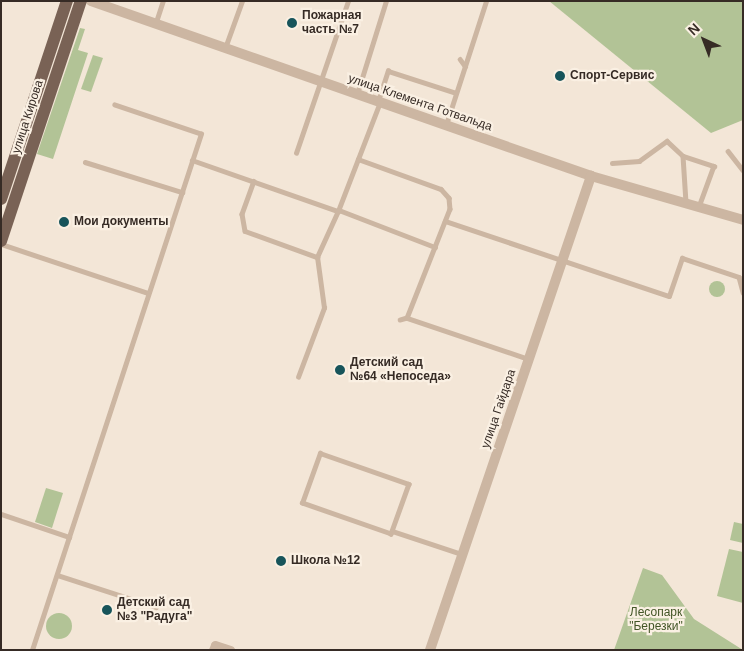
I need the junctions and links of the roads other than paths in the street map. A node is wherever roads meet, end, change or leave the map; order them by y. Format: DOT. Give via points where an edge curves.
graph roads {
  1 [pos="67,1"];
  2 [pos="81,1"];
  3 [pos="91,1"];
  4 [pos="163,1"];
  5 [pos="242,1"];
  6 [pos="348,1"];
  7 [pos="386,1"];
  8 [pos="486,1"];
  9 [pos="155,24"];
  10 [pos="225,48"];
  11 [pos="460,59"];
  12 [pos="465,66"];
  13 [pos="322,82"];
  14 [pos="456,93"];
  15 [pos="357,94"];
  16 [pos="379,102"];
  17 [pos="114,105"];
  18 [pos="446,125"];
  19 [pos="728,151"];
  20 [pos="296,154"];
  21 [pos="683,156"];
  22 [pos="192,160"];
  23 [pos="358,160"];
  24 [pos="85,162"];
  25 [pos="612,163"];
  26 [pos="743,170"];
  27 [pos="591,176"];
  28 [pos="254,181"];
  29 [pos="182,192"];
  30 [pos="1,199"];
  31 [pos="686,206"];
  32 [pos="697,210"];
  33 [pos="339,211"];
  34 [pos="743,220"];
  35 [pos="445,221"];
  36 [pos="1,243"];
  37 [pos="435,247"];
  38 [pos="317,257"];
  39 [pos="562,260"];
  40 [pos="743,292"];
  41 [pos="148,293"];
  42 [pos="408,318"];
  43 [pos="400,320"];
  44 [pos="528,359"];
  45 [pos="298,377"];
  46 [pos="1,514"];
  47 [pos="392,531"];
  48 [pos="69,537"];
  49 [pos="462,554"];
  50 [pos="57,575"];
  51 [pos="156,608"];
  52 [pos="32,650"];
  53 [pos="213,650"];
  54 [pos="230,650"];
  55 [pos="430,650"];
  1 -- 30 [label="main road, улица Кирова"];
  2 -- 36 [label="main road, улица Кирова"];
  3 -- 9 [label="street, улица Клемента Готвальда"];
  4 -- 9 [label="lane"];
  5 -- 10 [label="lane"];
  6 -- 13 [label="lane"];
  7 -- 15 [label="lane"];
  8 -- 12 [label="lane"];
  9 -- 10 [label="street, улица Клемента Готвальда"];
  10 -- 13 [label="street, улица Клемента Готвальда"];
  11 -- 12 [label="lane"];
  12 -- 14 [label="lane"];
  13 -- 15 [label="street, улица Клемента Готвальда"];
  13 -- 20 [label="lane"];
  14 -- 16 [label="lane" via="388,71"];
  14 -- 18 [label="lane"];
  15 -- 16 [label="street, улица Клемента Готвальда"];
  16 -- 18 [label="street, улица Клемента Готвальда"];
  16 -- 23 [label="lane"];
  17 -- 22 [label="lane" via="201,134"];
  18 -- 27 [label="street, улица Клемента Готвальда"];
  19 -- 26 [label="lane"];
  21 -- 25 [label="lane" via="667,141 639,161"];
  21 -- 31 [label="lane"];
  21 -- 32 [label="lane" via="714,166"];
  22 -- 28 [label="lane"];
  22 -- 29 [label="lane"];
  23 -- 33 [label="lane"];
  23 -- 35 [label="lane" via="441,190 449,198"];
  24 -- 29 [label="lane"];
  27 -- 31 [label="street, улица Клемента Готвальда"];
  27 -- 39 [label="street, улица Гайдара"];
  28 -- 33 [label="lane"];
  28 -- 38 [label="lane" via="242,214 245,231"];
  29 -- 41 [label="lane"];
  31 -- 32 [label="street, улица Клемента Готвальда"];
  32 -- 34 [label="street, улица Клемента Готвальда"];
  33 -- 37 [label="lane"];
  33 -- 38 [label="lane"];
  35 -- 37 [label="lane"];
  35 -- 39 [label="lane"];
  36 -- 41 [label="lane"];
  37 -- 42 [label="lane"];
  38 -- 45 [label="lane" via="324,308"];
  39 -- 40 [label="lane" via="669,296 682,258 739,277"];
  39 -- 44 [label="street, улица Гайдара"];
  41 -- 48 [label="lane"];
  42 -- 43 [label="lane"];
  42 -- 44 [label="lane"];
  44 -- 49 [label="street, улица Гайдара"];
  46 -- 48 [label="lane"];
  47 -- 47 [label="lane" via="409,484 320,452 302,503 391,534"];
  47 -- 49 [label="lane"];
  48 -- 50 [label="lane"];
  49 -- 55 [label="street, улица Гайдара"];
  50 -- 51 [label="lane"];
  50 -- 52 [label="lane"];
  53 -- 54 [label="street" via="215,644"];
}
